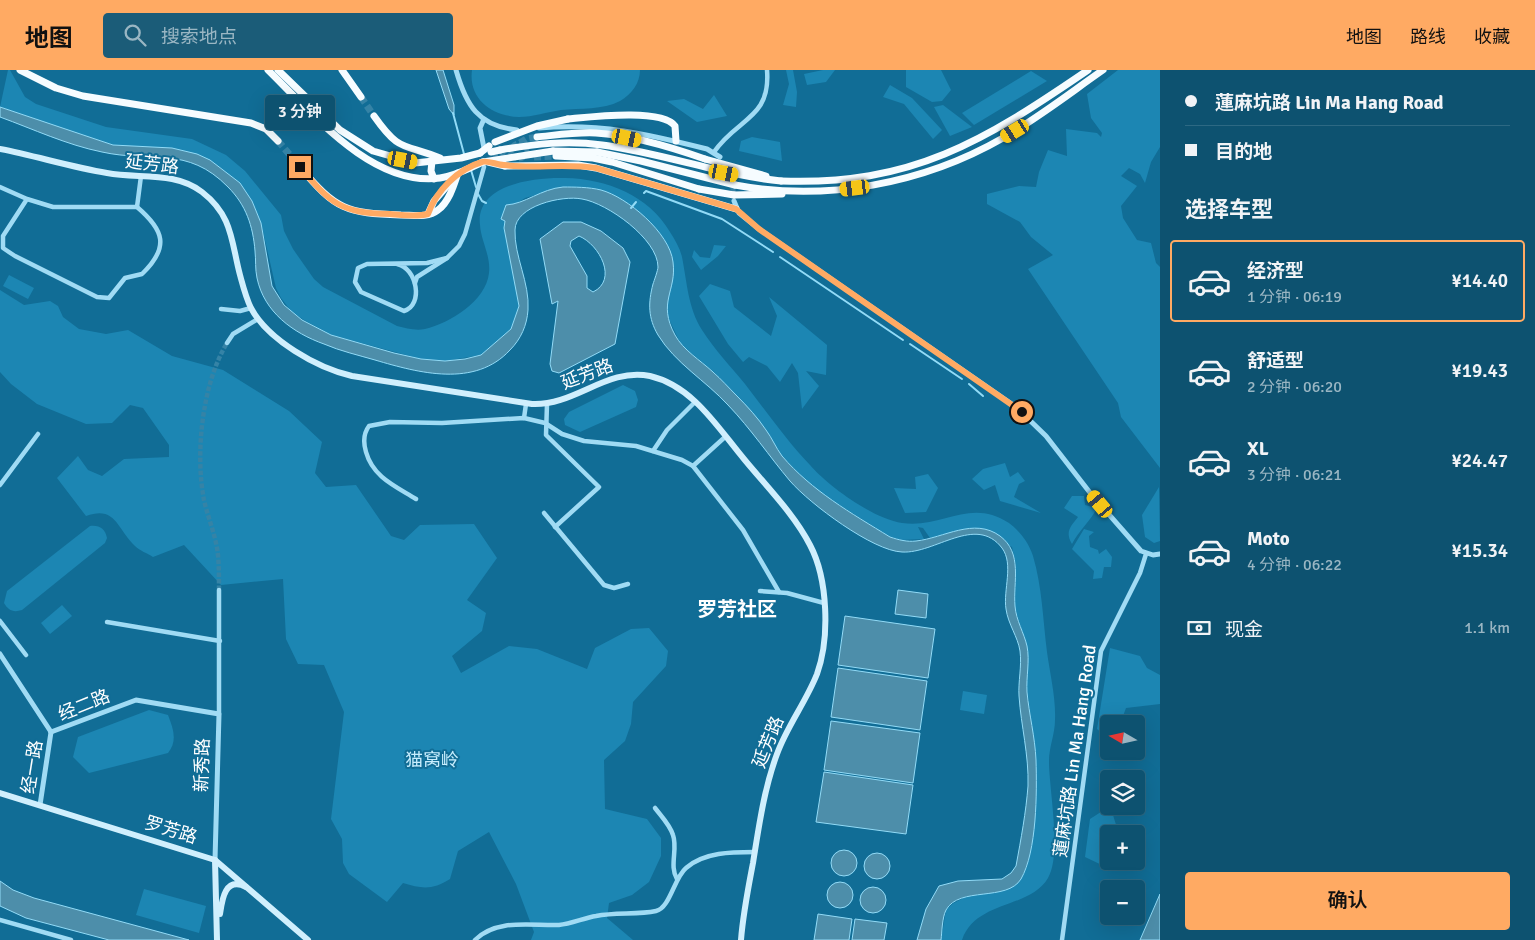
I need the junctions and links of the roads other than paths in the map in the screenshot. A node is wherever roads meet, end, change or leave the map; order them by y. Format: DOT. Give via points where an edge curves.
graph roads {
  1 [pos="20,70"];
  2 [pos="268,70"];
  3 [pos="278,70"];
  4 [pos="342,70"];
  5 [pos="456,70"];
  6 [pos="767,70"];
  7 [pos="1088,70"];
  8 [pos="1103,70"];
  9 [pos="361,97"];
  10 [pos="374,116"];
  11 [pos="484,119"];
  12 [pos="536,128"];
  13 [pos="517,130"];
  14 [pos="537,137"];
  15 [pos="278,141"];
  16 [pos="676,141"];
  17 [pos="0,149"];
  18 [pos="482,151"];
  19 [pos="714,152"];
  20 [pos="556,156"];
  21 [pos="720,157"];
  22 [pos="442,159"];
  23 [pos="432,161"];
  24 [pos="483,164"];
  25 [pos="300,167"];
  26 [pos="461,172"];
  27 [pos="141,176"];
  28 [pos="434,179"];
  29 [pos="781,181"];
  30 [pos="0,187"];
  31 [pos="804,191"];
  32 [pos="27,200"];
  33 [pos="734,201"];
  34 [pos="137,207"];
  35 [pos="736,209"];
  36 [pos="447,258"];
  37 [pos="398,264"];
  38 [pos="414,284"];
  39 [pos="251,308"];
  40 [pos="222,309"];
  41 [pos="258,319"];
  42 [pos="227,343"];
  43 [pos="695,402"];
  44 [pos="526,404"];
  45 [pos="548,404"];
  46 [pos="524,418"];
  47 [pos="545,423"];
  48 [pos="38,434"];
  49 [pos="725,436"];
  50 [pos="652,451"];
  51 [pos="693,466"];
  52 [pos="0,484"];
  53 [pos="416,499"];
  54 [pos="544,513"];
  55 [pos="555,527"];
  56 [pos="1146,554"];
  57 [pos="1160,554"];
  58 [pos="628,584"];
  59 [pos="219,590"];
  60 [pos="760,592"];
  61 [pos="780,592"];
  62 [pos="824,603"];
  63 [pos="0,621"];
  64 [pos="107,622"];
  65 [pos="220,641"];
  66 [pos="0,654"];
  67 [pos="26,655"];
  68 [pos="219,714"];
  69 [pos="51,732"];
  70 [pos="0,793"];
  71 [pos="40,805"];
  72 [pos="655,808"];
  73 [pos="755,852"];
  74 [pos="215,860"];
  75 [pos="677,879"];
  76 [pos="251,890"];
  77 [pos="0,920"];
  78 [pos="217,939"];
  79 [pos="71,940"];
  80 [pos="308,940"];
  81 [pos="476,940"];
  82 [pos="741,940"];
  83 [pos="1062,940"];
  1 -- 15 [label="highway" via="56,88 77,94 251,123 266,129"];
  2 -- 28 [label="highway" via="350,148 403,175"];
  3 -- 23 [label="highway" via="355,141 403,160 415,163"];
  4 -- 9 [label="highway"];
  5 -- 11 [label="street" via="467,101"];
  6 -- 19 [label="street" via="768,90 763,103"];
  7 -- 29 [label="highway" via="1001,128 938,158 858,178"];
  8 -- 31 [label="highway" via="1015,131 956,161 877,184"];
  10 -- 22 [label="highway" via="395,142"];
  11 -- 13 [label="street" via="499,127"];
  11 -- 18 [label="street" via="480,128"];
  12 -- 16 [label="street" via="601,126"];
  14 -- 29 [label="highway, bridge" via="584,133 627,138 680,150"];
  16 -- 18 [label="highway, bridge" via="675,126 665,119 616,115 568,119 524,130"];
  16 -- 19 [label="street"];
  17 -- 27 [label="main road, 延芳路" via="105,173"];
  18 -- 22 [label="highway"];
  18 -- 29 [label="highway, bridge" via="550,143 589,143 730,174"];
  19 -- 21 [label="street"];
  20 -- 31 [label="highway, bridge" via="612,162 699,189 738,196"];
  22 -- 23 [label="highway"];
  23 -- 28 [label="highway"];
  24 -- 26 [label="highway"];
  24 -- 31 [label="highway, bridge" via="537,152 584,151 641,160 743,186"];
  24 -- 35 [label="highway, bridge" via="596,168"];
  24 -- 36 [label="street" via="461,242"];
  25 -- 26 [label="highway" via="324,194 344,208 367,214 428,214 434,201"];
  26 -- 28 [label="highway"];
  27 -- 34 [label="street"];
  27 -- 39 [label="main road, 延芳路" via="166,177 189,184 221,211 232,234 240,277"];
  30 -- 32 [label="street"];
  32 -- 34 [label="street" via="65,208"];
  32 -- 34 [label="street" via="3,236 3,248 104,298 113,295 125,278 142,274 160,246 156,226"];
  33 -- 35 [label="street"];
  35 -- 56 [label="street" via="759,229 1022,412"];
  36 -- 37 [label="street" via="427,263"];
  36 -- 38 [label="street" via="417,277"];
  37 -- 38 [label="street" via="410,271"];
  37 -- 38 [label="street" via="362,265 356,274 357,287 363,293 404,311 414,303"];
  39 -- 40 [label="street" via="240,311"];
  39 -- 41 [label="main road, 延芳路"];
  41 -- 42 [label="street" via="233,334"];
  41 -- 44 [label="main road, 延芳路" via="306,357 337,372"];
  43 -- 45 [label="main road, 延芳路" via="688,394 660,379 628,375 612,378"];
  43 -- 49 [label="main road, 延芳路"];
  43 -- 50 [label="street" via="667,430"];
  44 -- 45 [label="main road, 延芳路"];
  44 -- 46 [label="street"];
  45 -- 47 [label="street"];
  46 -- 47 [label="street"];
  46 -- 53 [label="street" via="442,423 390,422 369,426 363,441 373,470"];
  47 -- 50 [label="street" via="562,434 584,441 636,446"];
  47 -- 55 [label="street" via="546,435 600,487"];
  48 -- 52 [label="street"];
  49 -- 51 [label="street"];
  49 -- 62 [label="main road, 延芳路" via="805,536 816,558"];
  50 -- 51 [label="street"];
  51 -- 61 [label="street" via="743,530"];
  54 -- 55 [label="street"];
  55 -- 58 [label="street" via="604,585 614,588"];
  56 -- 57 [label="street"];
  56 -- 83 [label="street, 蓮麻坑路 Lin Ma Hang Road" via="1140,573 1101,651"];
  59 -- 65 [label="street, 新秀路"];
  60 -- 61 [label="street"];
  61 -- 62 [label="street"];
  62 -- 73 [label="main road, 延芳路" via="825,632 821,660 776,756 762,808"];
  63 -- 67 [label="street"];
  64 -- 65 [label="street"];
  65 -- 68 [label="street, 新秀路"];
  66 -- 69 [label="street, 经二路"];
  68 -- 69 [label="street, 经二路" via="136,700"];
  68 -- 74 [label="street, 新秀路"];
  69 -- 71 [label="street, 经一路"];
  70 -- 71 [label="main road, 罗芳路"];
  71 -- 74 [label="main road, 罗芳路"];
  72 -- 75 [label="street" via="673,836"];
  73 -- 75 [label="street" via="707,857 686,868"];
  73 -- 82 [label="main road, 延芳路"];
  74 -- 76 [label="main road, 罗芳路"];
  74 -- 78 [label="main road, 新秀路"];
  75 -- 81 [label="street" via="666,904 656,911 596,915 561,924 512,925 492,930"];
  76 -- 78 [label="main road" via="236,884 224,891"];
  76 -- 80 [label="main road, 罗芳路"];
  77 -- 79 [label="street"];
}
